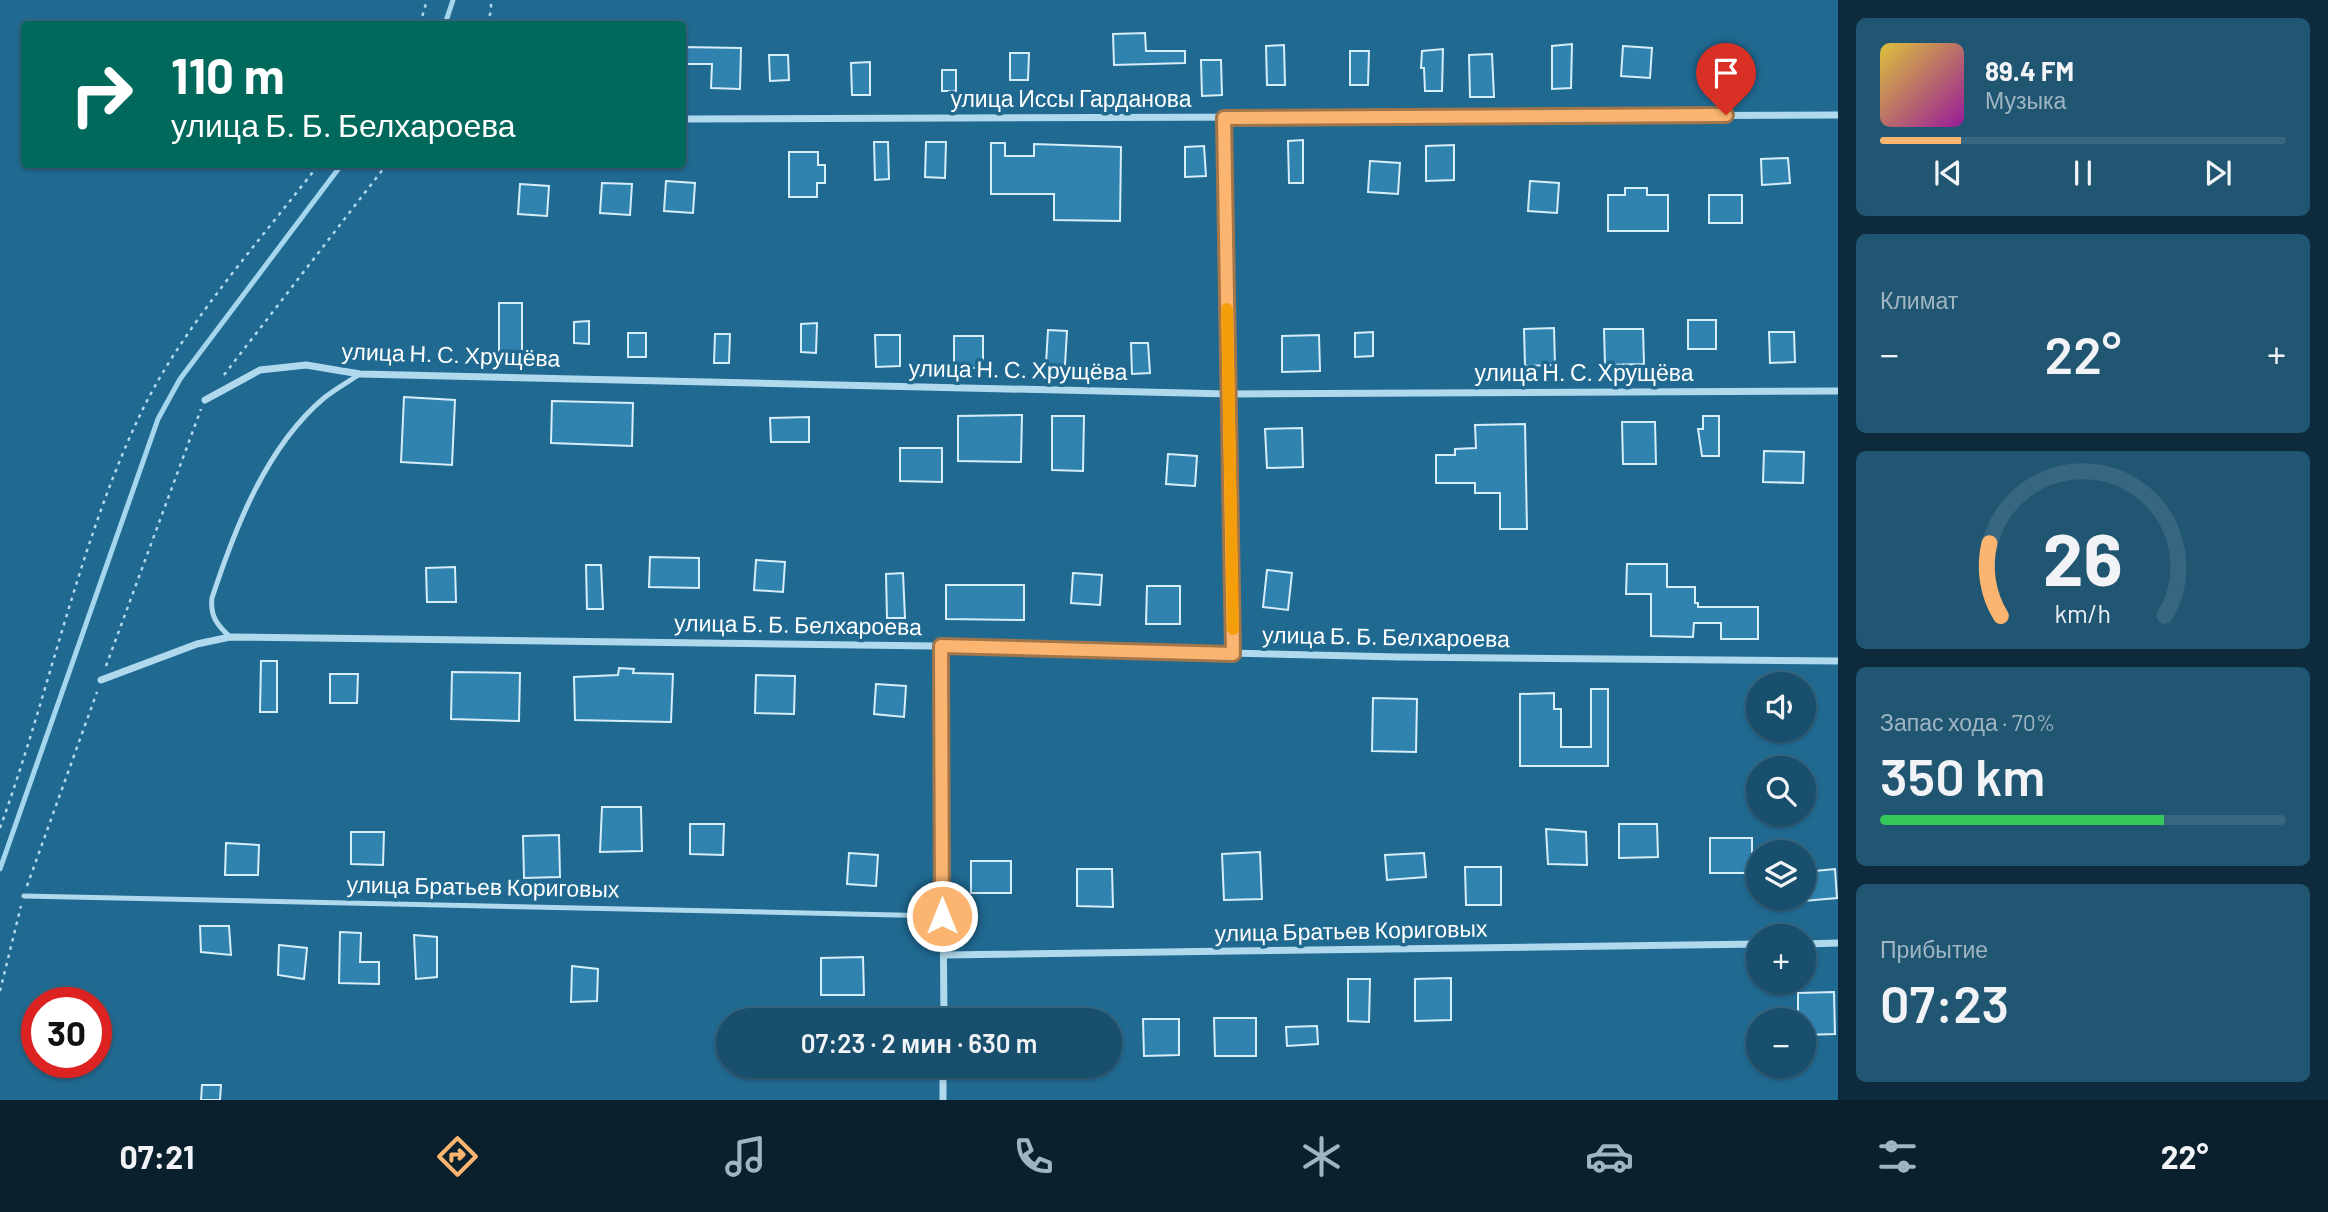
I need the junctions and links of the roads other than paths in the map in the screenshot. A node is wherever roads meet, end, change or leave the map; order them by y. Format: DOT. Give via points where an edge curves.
graph roads {
  1 [pos="1838,114"];
  2 [pos="686,118"];
  3 [pos="1224,118"];
  4 [pos="360,374"];
  5 [pos="1838,391"];
  6 [pos="1229,394"];
  7 [pos="205,400"];
  8 [pos="230,637"];
  9 [pos="941,646"];
  10 [pos="1233,654"];
  11 [pos="1838,661"];
  12 [pos="101,680"];
  13 [pos="24,896"];
  14 [pos="942,916"];
  15 [pos="1838,943"];
  16 [pos="1746,944"];
  17 [pos="1816,944"];
  18 [pos="944,955"];
  19 [pos="944,1008"];
  20 [pos="943,1078"];
  21 [pos="943,1100"];
  1 -- 3 [label="street, улица Иссы Гарданова"];
  2 -- 3 [label="street, улица Иссы Гарданова"];
  3 -- 6 [label="street"];
  4 -- 6 [label="street, улица Н. С. Хрущёва"];
  4 -- 7 [label="street, улица Н. С. Хрущёва" via="306,365 260,370"];
  4 -- 8 [label="lane" via="310,411 253,493 212,598 214,621"];
  5 -- 6 [label="street, улица Н. С. Хрущёва"];
  6 -- 10 [label="street"];
  8 -- 9 [label="street, улица Б. Б. Белхароева"];
  8 -- 12 [label="street, улица Б. Б. Белхароева" via="197,644"];
  9 -- 10 [label="street, улица Б. Б. Белхароева"];
  9 -- 14 [label="street"];
  10 -- 11 [label="street, улица Б. Б. Белхароева"];
  13 -- 14 [label="lane, улица Братьев Кориговых"];
  14 -- 18 [label="street"];
  15 -- 17 [label="street"];
  16 -- 18 [label="street, улица Братьев Кориговых"];
  18 -- 19 [label="street"];
  20 -- 21 [label="street"];
}
